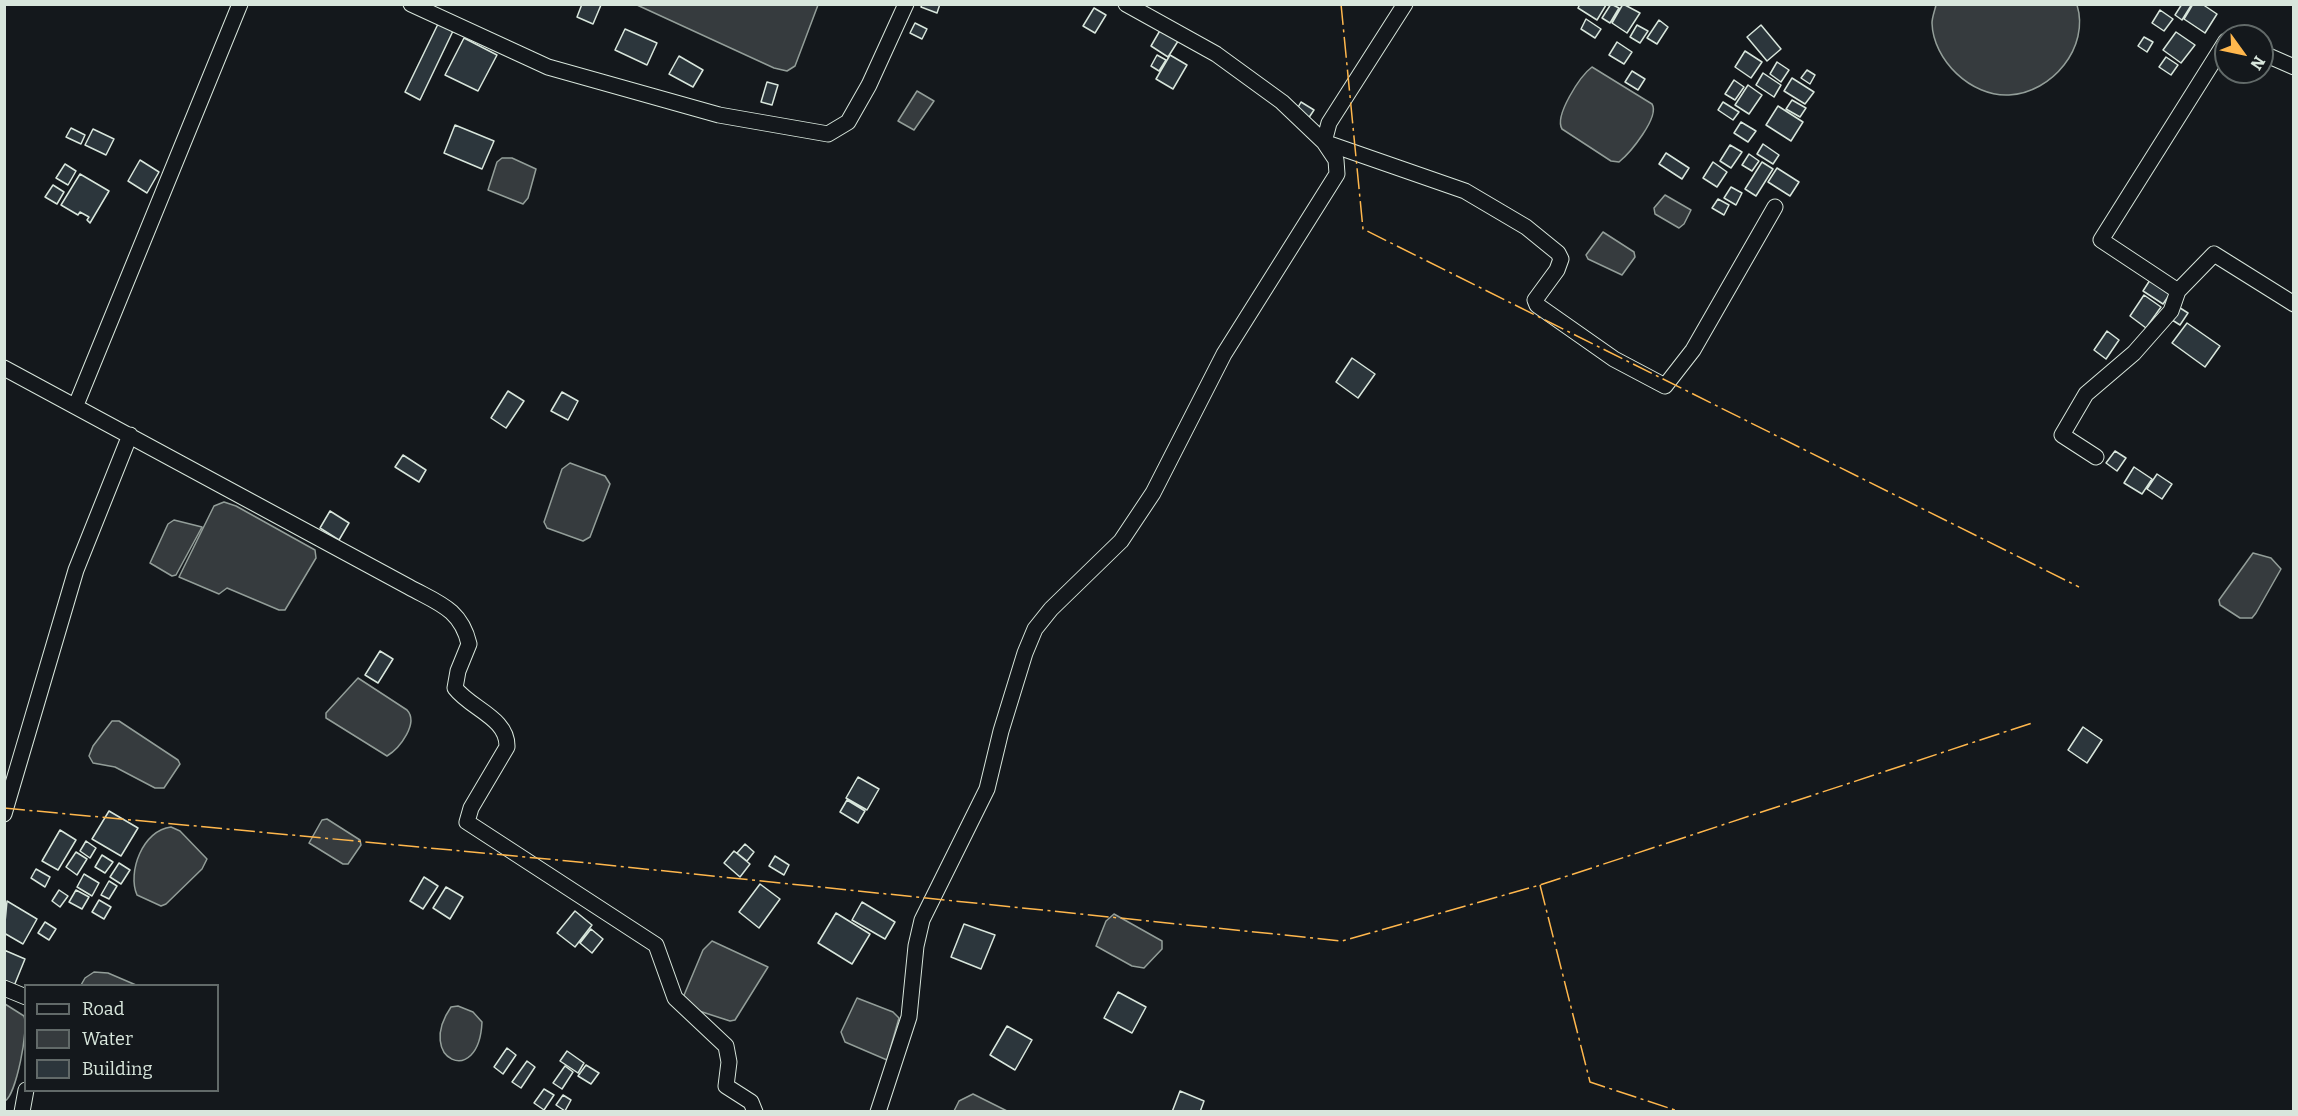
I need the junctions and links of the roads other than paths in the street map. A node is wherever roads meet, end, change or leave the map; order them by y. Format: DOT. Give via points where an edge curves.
graph roads {
  1 [pos="240,4"];
  2 [pos="411,4"];
  3 [pos="906,4"];
  4 [pos="1126,4"];
  5 [pos="1405,4"];
  6 [pos="2274,58"];
  7 [pos="2214,60"];
  8 [pos="2294,67"];
  9 [pos="1324,142"];
  10 [pos="1775,207"];
  11 [pos="2178,291"];
  12 [pos="2294,304"];
  13 [pos="4,368"];
  14 [pos="76,405"];
  15 [pos="130,435"];
  16 [pos="2096,457"];
  17 [pos="4,814"];
  18 [pos="4,988"];
  19 [pos="24,996"];
  20 [pos="26,1092"];
  21 [pos="22,1112"];
  22 [pos="755,1112"];
  23 [pos="878,1112"];
  1 -- 14 [label="street"];
  2 -- 3 [label="street" via="548,67 719,115 828,134 848,122"];
  4 -- 9 [label="street" via="1216,54 1282,102"];
  5 -- 9 [label="street" via="1331,118"];
  6 -- 8 [label="street"];
  7 -- 11 [label="street" via="2101,240"];
  9 -- 10 [label="street" via="1465,191 1526,227 1561,259 1536,299 1537,305 1614,359 1665,386 1692,350"];
  9 -- 23 [label="street" via="1336,160 1337,174 1224,354 1153,493 1121,541 1035,629 1000,731 987,789 922,920 909,1017"];
  11 -- 12 [label="street" via="2214,254"];
  11 -- 16 [label="street" via="2171,311 2134,353 2086,394 2062,435"];
  13 -- 14 [label="street"];
  14 -- 15 [label="street"];
  15 -- 17 [label="street" via="76,570"];
  15 -- 22 [label="street" via="460,618 469,644 455,688 464,700 499,723 507,738 507,747 471,808 467,822 656,945 675,998 726,1046 726,1086 751,1102"];
  18 -- 19 [label="street"];
  20 -- 21 [label="street"];
}
